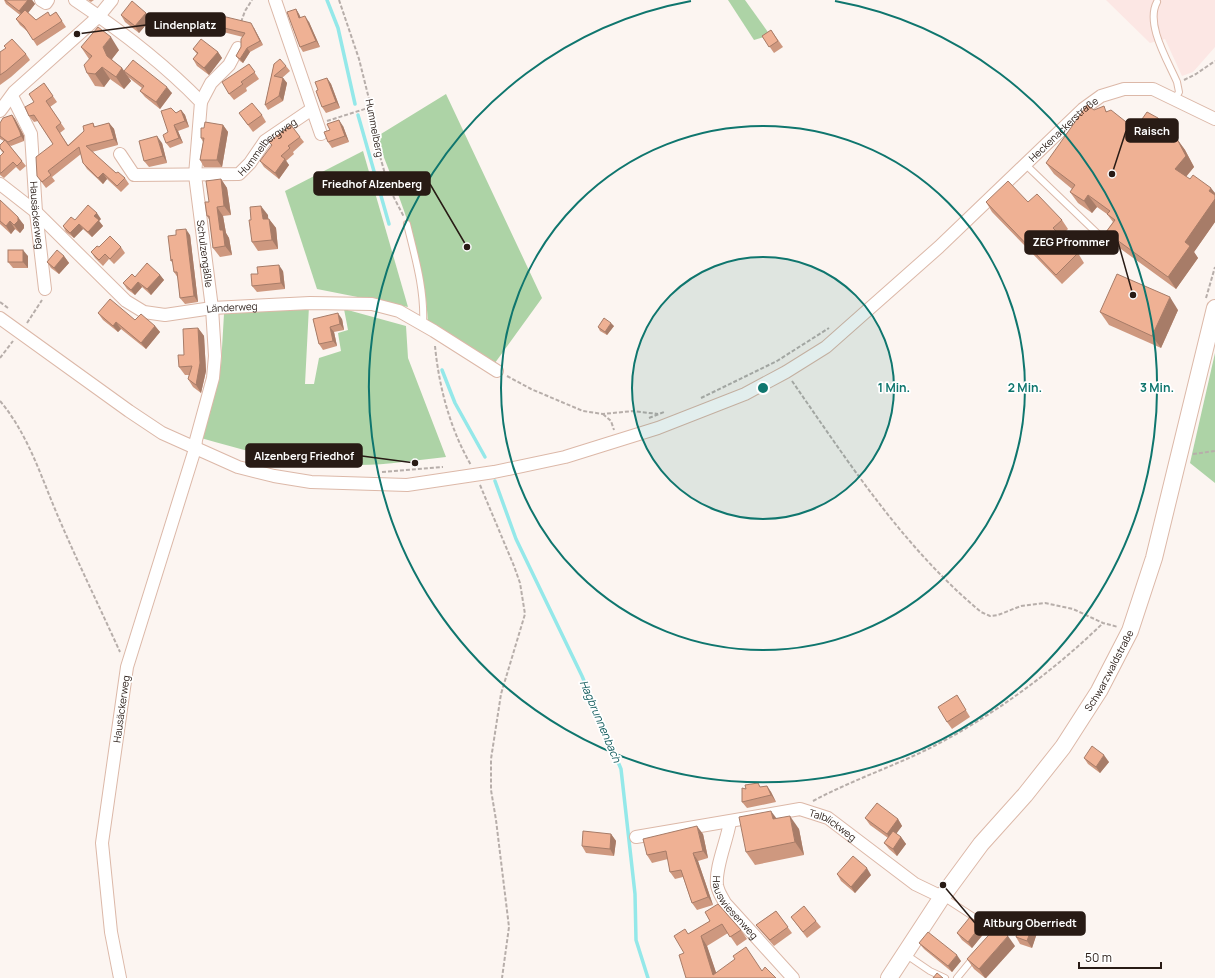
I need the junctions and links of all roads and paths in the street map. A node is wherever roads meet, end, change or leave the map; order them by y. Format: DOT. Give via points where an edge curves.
graph roads {
  1 [pos="41,0"];
  2 [pos="48,0"];
  3 [pos="75,0"];
  4 [pos="112,0"];
  5 [pos="252,0"];
  6 [pos="275,0"];
  7 [pos="339,0"];
  8 [pos="1157,2"];
  9 [pos="99,16"];
  10 [pos="241,24"];
  11 [pos="238,48"];
  12 [pos="1215,61"];
  13 [pos="1178,82"];
  14 [pos="8,94"];
  15 [pos="1175,99"];
  16 [pos="202,102"];
  17 [pos="371,106"];
  18 [pos="312,109"];
  19 [pos="0,111"];
  20 [pos="1215,118"];
  21 [pos="320,129"];
  22 [pos="120,154"];
  23 [pos="1025,164"];
  24 [pos="195,175"];
  25 [pos="0,184"];
  26 [pos="36,212"];
  27 [pos="407,224"];
  28 [pos="1101,237"];
  29 [pos="45,289"];
  30 [pos="0,302"];
  31 [pos="212,308"];
  32 [pos="1215,308"];
  33 [pos="11,311"];
  34 [pos="0,318"];
  35 [pos="22,319"];
  36 [pos="23,327"];
  37 [pos="429,328"];
  38 [pos="0,358"];
  39 [pos="777,361"];
  40 [pos="497,371"];
  41 [pos="786,372"];
  42 [pos="700,398"];
  43 [pos="0,401"];
  44 [pos="667,411"];
  45 [pos="603,414"];
  46 [pos="660,414"];
  47 [pos="645,419"];
  48 [pos="607,433"];
  49 [pos="195,449"];
  50 [pos="1215,451"];
  51 [pos="1178,456"];
  52 [pos="463,465"];
  53 [pos="449,466"];
  54 [pos="474,467"];
  55 [pos="377,472"];
  56 [pos="1103,623"];
  57 [pos="1130,631"];
  58 [pos="127,667"];
  59 [pos="800,809"];
  60 [pos="730,822"];
  61 [pos="636,837"];
  62 [pos="942,897"];
  63 [pos="989,940"];
  64 [pos="980,951"];
  65 [pos="904,953"];
  66 [pos="941,977"];
  67 [pos="120,978"];
  68 [pos="502,978"];
  69 [pos="793,978"];
  70 [pos="889,978"];
  71 [pos="957,978"];
  1 -- 2 [label="street" via="46,3"];
  3 -- 9 [label="street"];
  4 -- 9 [label="street"];
  5 -- 10 [label="path"];
  6 -- 18 [label="street"];
  7 -- 17 [label="path, Hummelberg" via="359,59"];
  8 -- 13 [label="lane" via="1153,12 1153,26"];
  9 -- 14 [label="street"];
  9 -- 16 [label="street"];
  11 -- 16 [label="street, Schulzengäßle" via="229,65 211,83"];
  12 -- 13 [label="path"];
  13 -- 15 [label="lane" via="1179,92"];
  14 -- 19 [label="street"];
  14 -- 26 [label="street, Hausäckerweg" via="31,134"];
  15 -- 20 [label="street, Heckenackerstraße"];
  15 -- 23 [label="street, Heckenackerstraße" via="1152,89 1124,89 1101,96 1083,109"];
  16 -- 24 [label="street, Schulzengäßle"];
  17 -- 21 [label="path"];
  17 -- 27 [label="path, Hummelberg" via="376,142 389,188"];
  18 -- 21 [label="street"];
  18 -- 24 [label="street, Hummelbergweg" via="265,141 239,174"];
  22 -- 24 [label="street" via="134,175"];
  23 -- 28 [label="lane"];
  23 -- 41 [label="street, Heckenackerstraße" via="939,246 826,347"];
  24 -- 31 [label="street, Schulzengäßle"];
  25 -- 26 [label="street, Länderweg"];
  26 -- 29 [label="street, Hausäckerweg"];
  26 -- 31 [label="street, Länderweg" via="126,301 144,312 165,315"];
  27 -- 37 [label="lane"];
  29 -- 36 [label="path" via="42,299"];
  30 -- 33 [label="path"];
  31 -- 37 [label="street, Länderweg" via="310,303 372,304 399,311"];
  31 -- 49 [label="street, Schulzengäßle" via="215,356 213,378"];
  32 -- 51 [label="street, Schwarzwaldstraße"];
  34 -- 36 [label="street, Heckenackerstraße"];
  35 -- 36 [label="path"];
  36 -- 38 [label="path"];
  36 -- 49 [label="street, Heckenackerstraße" via="58,360 129,412 162,433"];
  37 -- 40 [label="street, Länderweg"];
  37 -- 54 [label="path" via="448,413 462,451"];
  39 -- 42 [label="path"];
  40 -- 45 [label="path" via="583,411"];
  41 -- 54 [label="street, Heckenackerstraße" via="746,394 624,440 565,457"];
  41 -- 56 [label="path" via="846,459 911,544 981,612 990,616 1021,606 1045,603 1073,609"];
  43 -- 58 [label="path" via="12,415 35,461"];
  44 -- 46 [label="path"];
  45 -- 46 [label="path" via="633,411"];
  45 -- 48 [label="path" via="611,421 615,430"];
  46 -- 47 [label="path"];
  49 -- 54 [label="street, Heckenackerstraße" via="238,467 311,482 407,485"];
  49 -- 58 [label="street, Hausäckerweg"];
  50 -- 51 [label="path"];
  51 -- 57 [label="street, Schwarzwaldstraße" via="1154,558"];
  52 -- 54 [label="path"];
  53 -- 55 [label="path"];
  54 -- 68 [label="path" via="520,583 525,614 501,694 491,759 491,790 509,928"];
  56 -- 57 [label="path"];
  56 -- 59 [label="path" via="1080,645 975,723 891,766 828,793"];
  57 -- 62 [label="street, Schwarzwaldstraße" via="1099,691 1063,747 981,844"];
  58 -- 67 [label="street, Hausäckerweg" via="102,843 111,932"];
  59 -- 60 [label="street, Talblickweg"];
  59 -- 62 [label="street, Talblickweg" via="828,818 915,884"];
  60 -- 61 [label="street, Talblickweg"];
  60 -- 69 [label="street, Hauswiesenweg" via="718,875 717,886 720,894 725,903"];
  62 -- 63 [label="lane" via="994,930 994,935"];
  62 -- 65 [label="street, Schwarzwaldstraße"];
  64 -- 71 [label="lane"];
  65 -- 66 [label="lane"];
  65 -- 70 [label="street, Schwarzwaldstraße"];
}
